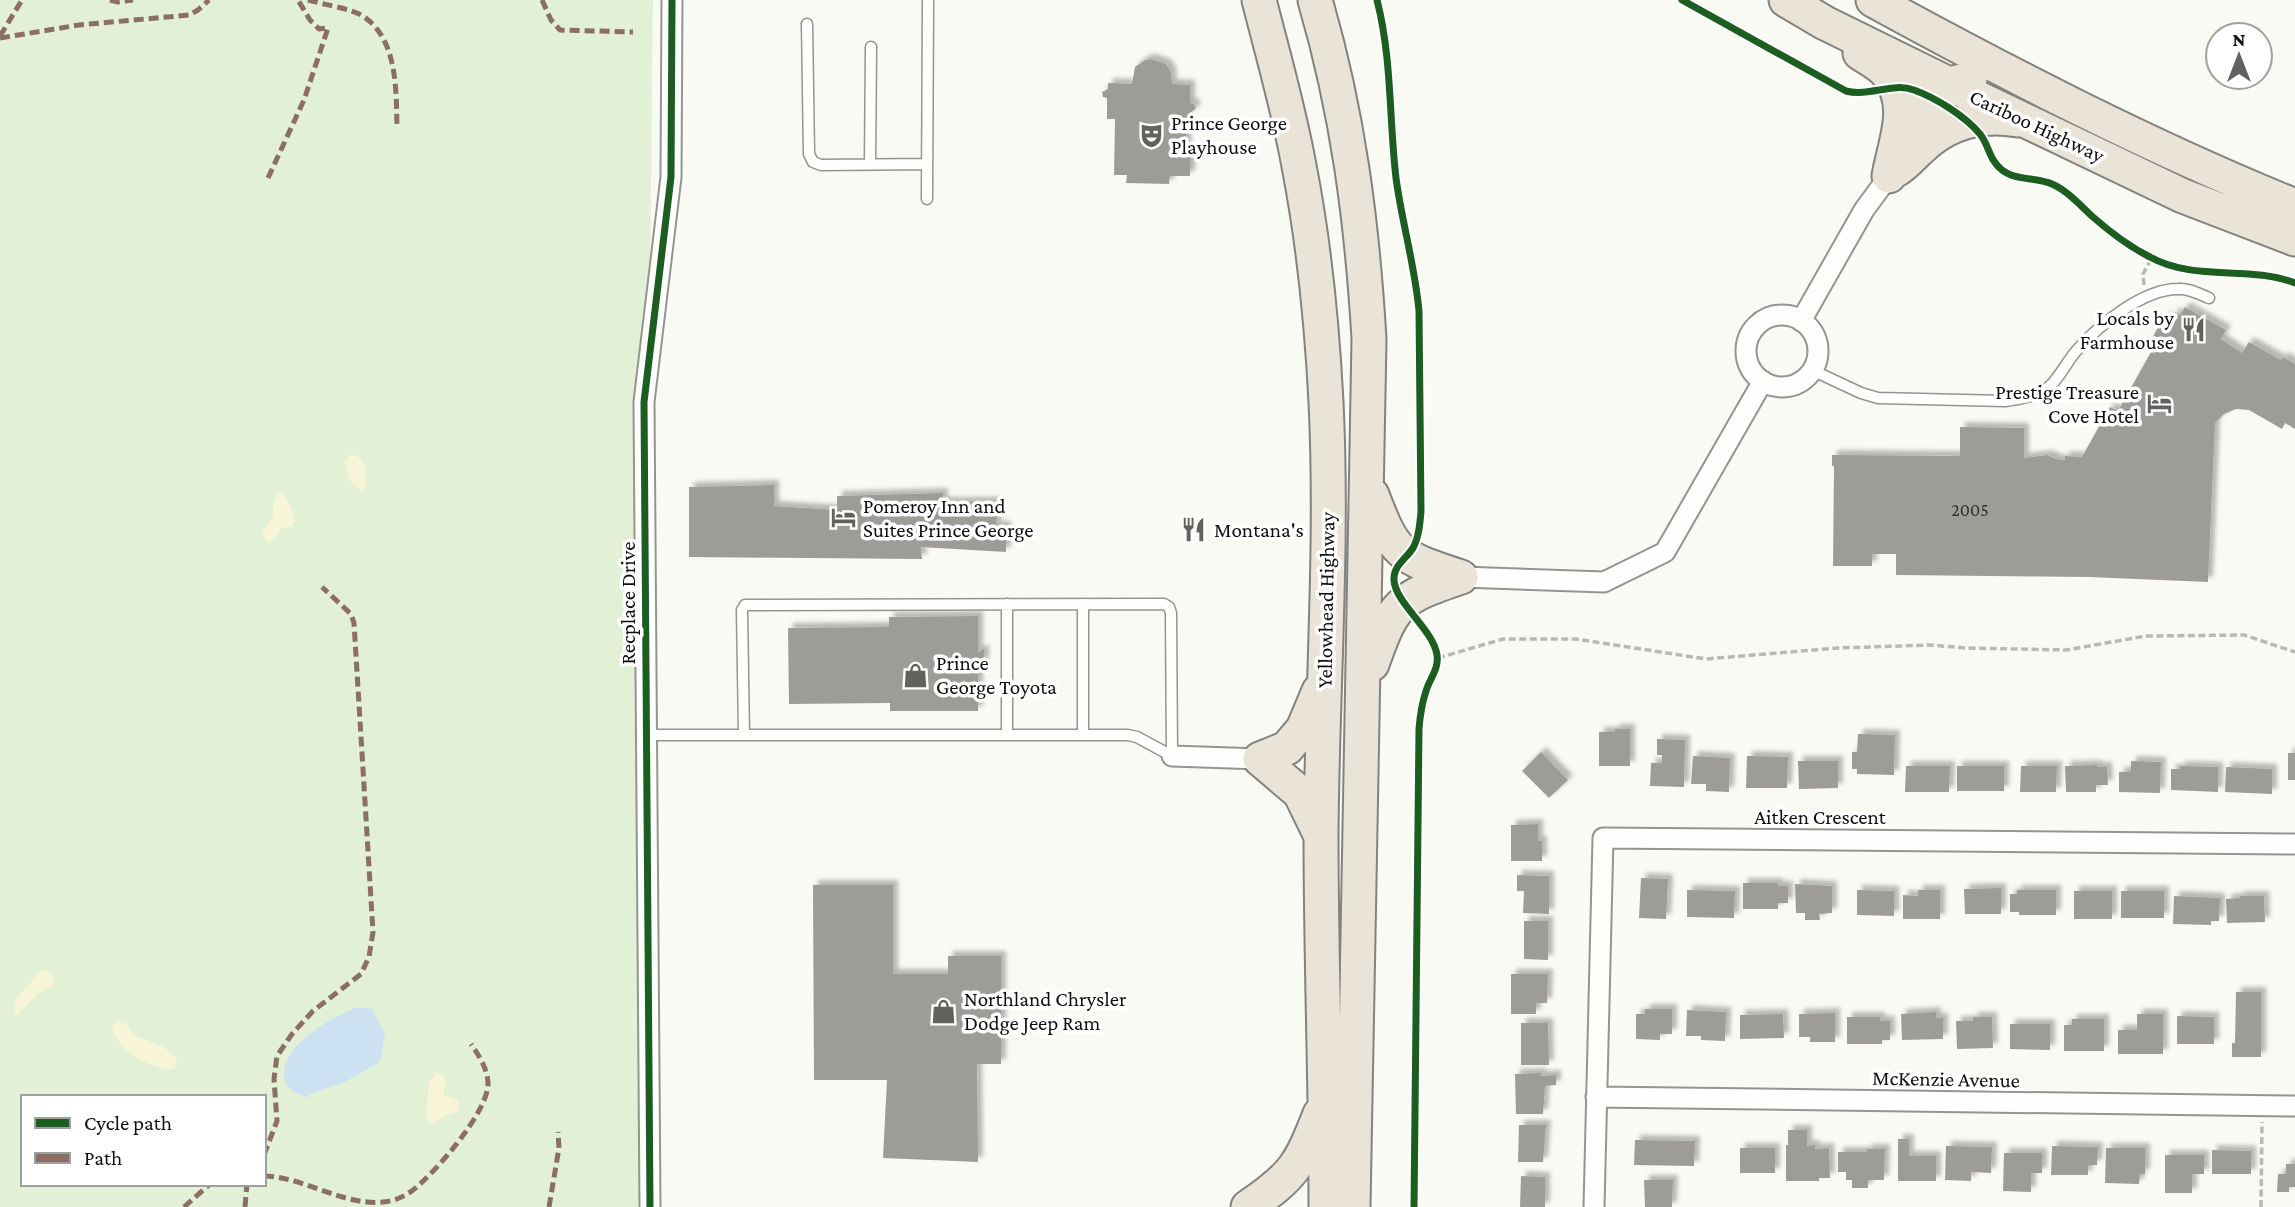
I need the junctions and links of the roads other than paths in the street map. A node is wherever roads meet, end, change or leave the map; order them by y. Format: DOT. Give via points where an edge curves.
graph roads {
  1 [pos="672,0"];
  2 [pos="928,0"];
  3 [pos="1259,0"];
  4 [pos="1786,0"];
  5 [pos="1873,0"];
  6 [pos="1317,4"];
  7 [pos="807,23"];
  8 [pos="1825,23"];
  9 [pos="871,47"];
  10 [pos="1949,84"];
  11 [pos="2032,85"];
  12 [pos="2029,122"];
  13 [pos="1898,141"];
  14 [pos="927,164"];
  15 [pos="870,165"];
  16 [pos="1889,176"];
  17 [pos="927,199"];
  18 [pos="2295,206"];
  19 [pos="2295,239"];
  20 [pos="2209,298"];
  21 [pos="1801,321"];
  22 [pos="1814,371"];
  23 [pos="1763,382"];
  24 [pos="1367,481"];
  25 [pos="1461,577"];
  26 [pos="1007,604"];
  27 [pos="1083,604"];
  28 [pos="1325,672"];
  29 [pos="1364,683"];
  30 [pos="647,735"];
  31 [pos="744,735"];
  32 [pos="1007,735"];
  33 [pos="1083,735"];
  34 [pos="1172,756"];
  35 [pos="1260,759"];
  36 [pos="1321,836"];
  37 [pos="2295,844"];
  38 [pos="1596,1097"];
  39 [pos="1326,1098"];
  40 [pos="2295,1106"];
  41 [pos="650,1207"];
  42 [pos="1248,1207"];
  43 [pos="1325,1207"];
  44 [pos="1353,1207"];
  45 [pos="1594,1207"];
  1 -- 30 [label="street, Recplace Drive" via="671,177 644,402"];
  2 -- 14 [label="lane"];
  3 -- 28 [label="highway, Yellowhead Highway" via="1300,166 1320,323 1328,463"];
  4 -- 8 [label="highway, Cariboo Highway"];
  5 -- 11 [label="highway, Cariboo Highway"];
  6 -- 24 [label="highway, Yellowhead Highway" via="1357,195 1369,339"];
  7 -- 15 [label="lane" via="808,155 821,165"];
  8 -- 10 [label="highway, Cariboo Highway"];
  8 -- 13 [label="highway" via="1886,72 1899,95 1902,122"];
  9 -- 15 [label="lane"];
  10 -- 11 [label="highway" via="1984,78"];
  10 -- 12 [label="highway, Cariboo Highway"];
  10 -- 13 [label="highway"];
  11 -- 18 [label="highway, Cariboo Highway"];
  12 -- 16 [label="highway" via="1994,117 1954,126"];
  12 -- 19 [label="highway, Cariboo Highway" via="2183,196"];
  13 -- 16 [label="highway"];
  14 -- 15 [label="lane"];
  14 -- 17 [label="lane"];
  16 -- 21 [label="street" via="1864,210"];
  20 -- 22 [label="lane" via="2178,288 2145,299 2096,330 2051,385 2022,399 1878,398"];
  21 -- 22 [label="street" via="1817,343"];
  21 -- 23 [label="street" via="1774,316 1749,335 1746,358"];
  22 -- 23 [label="street" via="1788,387"];
  23 -- 25 [label="street" via="1665,552 1604,582"];
  24 -- 25 [label="highway" via="1385,528 1406,556"];
  24 -- 29 [label="highway, Yellowhead Highway"];
  25 -- 29 [label="highway" via="1422,590 1397,608"];
  26 -- 27 [label="lane"];
  26 -- 31 [label="lane" via="745,605"];
  26 -- 32 [label="lane"];
  27 -- 33 [label="lane"];
  27 -- 34 [label="lane" via="1169,607"];
  28 -- 35 [label="highway" via="1303,729 1287,748"];
  28 -- 36 [label="highway, Yellowhead Highway"];
  29 -- 44 [label="highway, Yellowhead Highway"];
  30 -- 31 [label="lane"];
  30 -- 41 [label="street, Recplace Drive"];
  31 -- 32 [label="lane"];
  32 -- 33 [label="lane"];
  33 -- 34 [label="lane" via="1137,737"];
  34 -- 35 [label="street"];
  35 -- 36 [label="highway" via="1300,793"];
  36 -- 39 [label="highway, Yellowhead Highway"];
  37 -- 38 [label="street, Aitken Crescent" via="1604,838"];
  38 -- 40 [label="street, McKenzie Avenue"];
  38 -- 45 [label="street"];
  39 -- 42 [label="highway" via="1297,1167"];
  39 -- 43 [label="highway, Yellowhead Highway"];
}
